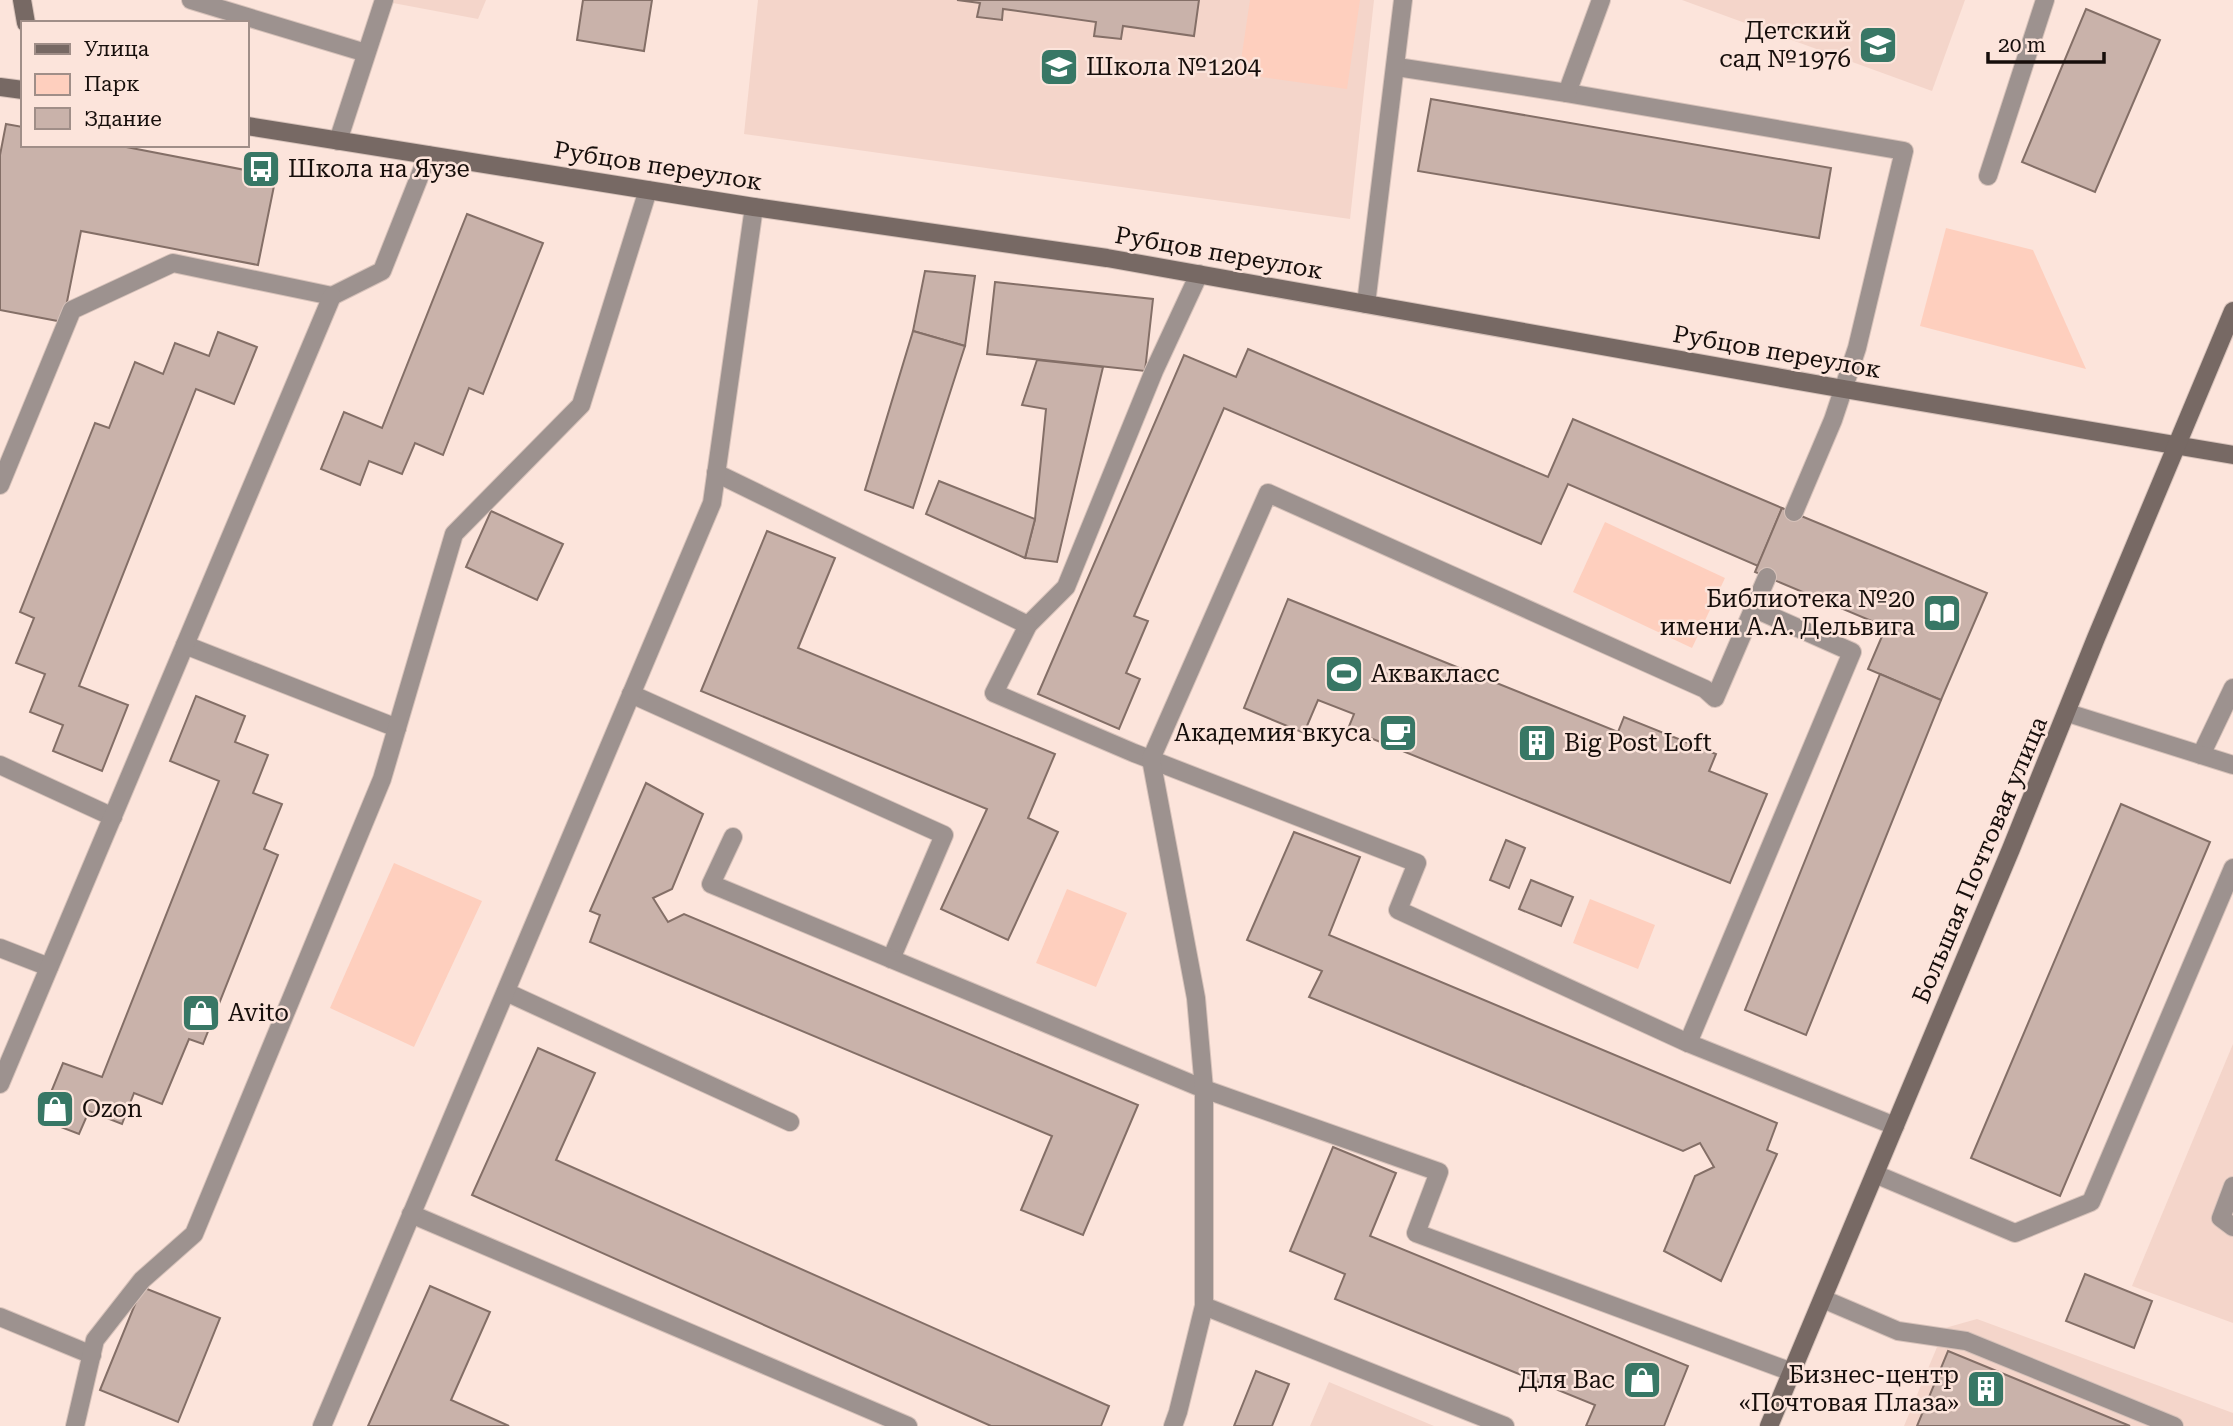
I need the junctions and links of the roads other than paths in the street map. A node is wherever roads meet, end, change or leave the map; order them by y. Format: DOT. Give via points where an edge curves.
graph roads {
  1 [pos="22,0"];
  2 [pos="191,0"];
  3 [pos="384,0"];
  4 [pos="1403,0"];
  5 [pos="1601,0"];
  6 [pos="2045,0"];
  7 [pos="26,21"];
  8 [pos="366,53"];
  9 [pos="1396,67"];
  10 [pos="0,87"];
  11 [pos="21,90"];
  12 [pos="1567,93"];
  13 [pos="248,126"];
  14 [pos="338,141"];
  15 [pos="428,155"];
  16 [pos="1988,176"];
  17 [pos="648,190"];
  18 [pos="754,207"];
  19 [pos="1199,274"];
  20 [pos="332,296"];
  21 [pos="1366,304"];
  22 [pos="2233,311"];
  23 [pos="1844,389"];
  24 [pos="2179,444"];
  25 [pos="2233,455"];
  26 [pos="716,474"];
  27 [pos="0,485"];
  28 [pos="1794,512"];
  29 [pos="1767,577"];
  30 [pos="1753,608"];
  31 [pos="1028,625"];
  32 [pos="185,645"];
  33 [pos="2233,688"];
  34 [pos="631,694"];
  35 [pos="2068,713"];
  36 [pos="397,729"];
  37 [pos="2202,755"];
  38 [pos="1151,759"];
  39 [pos="0,765"];
  40 [pos="2233,765"];
  41 [pos="113,817"];
  42 [pos="733,838"];
  43 [pos="2233,868"];
  44 [pos="0,948"];
  45 [pos="891,959"];
  46 [pos="49,967"];
  47 [pos="506,992"];
  48 [pos="1688,1043"];
  49 [pos="0,1084"];
  50 [pos="1204,1088"];
  51 [pos="790,1122"];
  52 [pos="1895,1126"];
  53 [pos="1875,1174"];
  54 [pos="2233,1186"];
  55 [pos="411,1214"];
  56 [pos="2233,1227"];
  57 [pos="1823,1298"];
  58 [pos="1204,1306"];
  59 [pos="0,1317"];
  60 [pos="92,1355"];
  61 [pos="1792,1372"];
  62 [pos="75,1426"];
  63 [pos="321,1426"];
  64 [pos="908,1426"];
  65 [pos="1173,1426"];
  66 [pos="1505,1426"];
  67 [pos="1769,1426"];
  68 [pos="2174,1426"];
  1 -- 7 [label="street"];
  2 -- 8 [label="street"];
  3 -- 8 [label="street"];
  4 -- 9 [label="street"];
  5 -- 12 [label="street"];
  6 -- 16 [label="street"];
  8 -- 14 [label="street"];
  9 -- 12 [label="street"];
  9 -- 21 [label="street"];
  10 -- 11 [label="street"];
  12 -- 23 [label="street" via="1904,151"];
  13 -- 14 [label="street, Рубцов переулок"];
  14 -- 15 [label="street, Рубцов переулок"];
  15 -- 17 [label="street, Рубцов переулок"];
  15 -- 20 [label="street" via="382,271"];
  17 -- 18 [label="street, Рубцов переулок"];
  17 -- 36 [label="street" via="581,405 454,534"];
  18 -- 19 [label="street, Рубцов переулок"];
  18 -- 26 [label="street"];
  19 -- 21 [label="street, Рубцов переулок"];
  19 -- 31 [label="street" via="1066,587"];
  20 -- 27 [label="street" via="173,263 72,310"];
  20 -- 32 [label="street"];
  21 -- 23 [label="street, Рубцов переулок"];
  22 -- 24 [label="street, Большая Почтовая улица"];
  23 -- 24 [label="street, Рубцов переулок"];
  23 -- 28 [label="street"];
  24 -- 25 [label="street, Рубцов переулок"];
  24 -- 35 [label="street, Большая Почтовая улица"];
  26 -- 31 [label="street"];
  26 -- 34 [label="street" via="712,503"];
  29 -- 30 [label="street"];
  30 -- 38 [label="street" via="1715,698 1705,689 1268,493"];
  30 -- 48 [label="street" via="1852,652"];
  31 -- 38 [label="street" via="994,693"];
  32 -- 36 [label="street"];
  32 -- 41 [label="street"];
  33 -- 37 [label="street"];
  34 -- 45 [label="street" via="944,835"];
  34 -- 47 [label="street"];
  35 -- 37 [label="street"];
  35 -- 52 [label="street, Большая Почтовая улица"];
  36 -- 60 [label="street" via="382,779 194,1234 142,1280 95,1340"];
  37 -- 40 [label="street"];
  38 -- 48 [label="street" via="1417,863 1398,910"];
  38 -- 50 [label="street" via="1196,998"];
  39 -- 41 [label="street"];
  41 -- 46 [label="street"];
  42 -- 45 [label="street" via="711,884"];
  43 -- 53 [label="street" via="2091,1202 2015,1233"];
  44 -- 46 [label="street"];
  45 -- 50 [label="street"];
  46 -- 49 [label="street"];
  47 -- 51 [label="street"];
  47 -- 55 [label="street"];
  48 -- 52 [label="street"];
  50 -- 58 [label="street"];
  50 -- 61 [label="street" via="1439,1172 1416,1233"];
  52 -- 53 [label="street, Большая Почтовая улица"];
  53 -- 57 [label="street, Большая Почтовая улица"];
  54 -- 56 [label="street" via="2221,1218"];
  55 -- 63 [label="street"];
  55 -- 64 [label="street"];
  57 -- 61 [label="street, Большая Почтовая улица"];
  57 -- 68 [label="street" via="1898,1331 1966,1341"];
  58 -- 65 [label="street"];
  58 -- 66 [label="street"];
  59 -- 60 [label="street"];
  60 -- 62 [label="street"];
  61 -- 67 [label="street, Большая Почтовая улица"];
}
